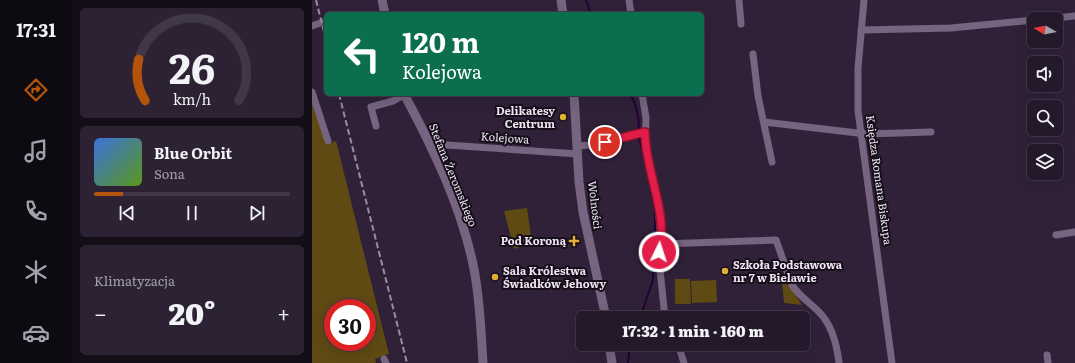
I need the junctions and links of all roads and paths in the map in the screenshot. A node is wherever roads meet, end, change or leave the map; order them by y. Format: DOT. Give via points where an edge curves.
graph roads {
  1 [pos="382,0"];
  2 [pos="561,0"];
  3 [pos="629,0"];
  4 [pos="739,0"];
  5 [pos="864,0"];
  6 [pos="385,12"];
  7 [pos="563,12"];
  8 [pos="631,12"];
  9 [pos="1075,16"];
  10 [pos="1063,17"];
  11 [pos="1027,21"];
  12 [pos="324,22"];
  13 [pos="741,24"];
  14 [pos="312,26"];
  15 [pos="861,30"];
  16 [pos="753,54"];
  17 [pos="312,92"];
  18 [pos="401,96"];
  19 [pos="405,96"];
  20 [pos="574,96"];
  21 [pos="642,96"];
  22 [pos="764,122"];
  23 [pos="376,126"];
  24 [pos="645,132"];
  25 [pos="931,132"];
  26 [pos="861,134"];
  27 [pos="328,140"];
  28 [pos="431,150"];
  29 [pos="578,150"];
  30 [pos="772,162"];
  31 [pos="1075,232"];
  32 [pos="1056,235"];
  33 [pos="661,244"];
  34 [pos="604,311"];
  35 [pos="663,311"];
  36 [pos="610,351"];
  37 [pos="680,351"];
  38 [pos="483,363"];
  39 [pos="612,363"];
  40 [pos="684,363"];
  41 [pos="839,363"];
  42 [pos="892,363"];
  1 -- 6 [label="street"];
  2 -- 7 [label="street"];
  3 -- 8 [label="street"];
  4 -- 13 [label="street"];
  5 -- 15 [label="street, Księdza Romana Biskupa"];
  9 -- 10 [label="street"];
  11 -- 15 [label="street" via="939,29"];
  12 -- 14 [label="street"];
  15 -- 26 [label="street, Księdza Romana Biskupa" via="857,91"];
  16 -- 22 [label="street"];
  17 -- 27 [label="street"];
  18 -- 23 [label="street" via="371,107"];
  19 -- 28 [label="street, Stefana Żeromskiego"];
  20 -- 29 [label="street, Wolności"];
  21 -- 24 [label="street" via="646,118"];
  22 -- 26 [label="street"];
  22 -- 30 [label="street"];
  24 -- 29 [label="street, Kolejowa"];
  24 -- 33 [label="street" via="645,149 658,203"];
  25 -- 26 [label="street"];
  26 -- 42 [label="street, Księdza Romana Biskupa"];
  28 -- 29 [label="street, Kolejowa" via="447,145"];
  28 -- 38 [label="street, Stefana Żeromskiego" via="454,203 472,261 479,304"];
  29 -- 34 [label="street, Wolności" via="586,233"];
  31 -- 32 [label="street"];
  33 -- 35 [label="street" via="659,260"];
  33 -- 41 [label="street" via="776,240 792,286 827,323 838,350"];
  36 -- 39 [label="street"];
  37 -- 40 [label="street"];
}
